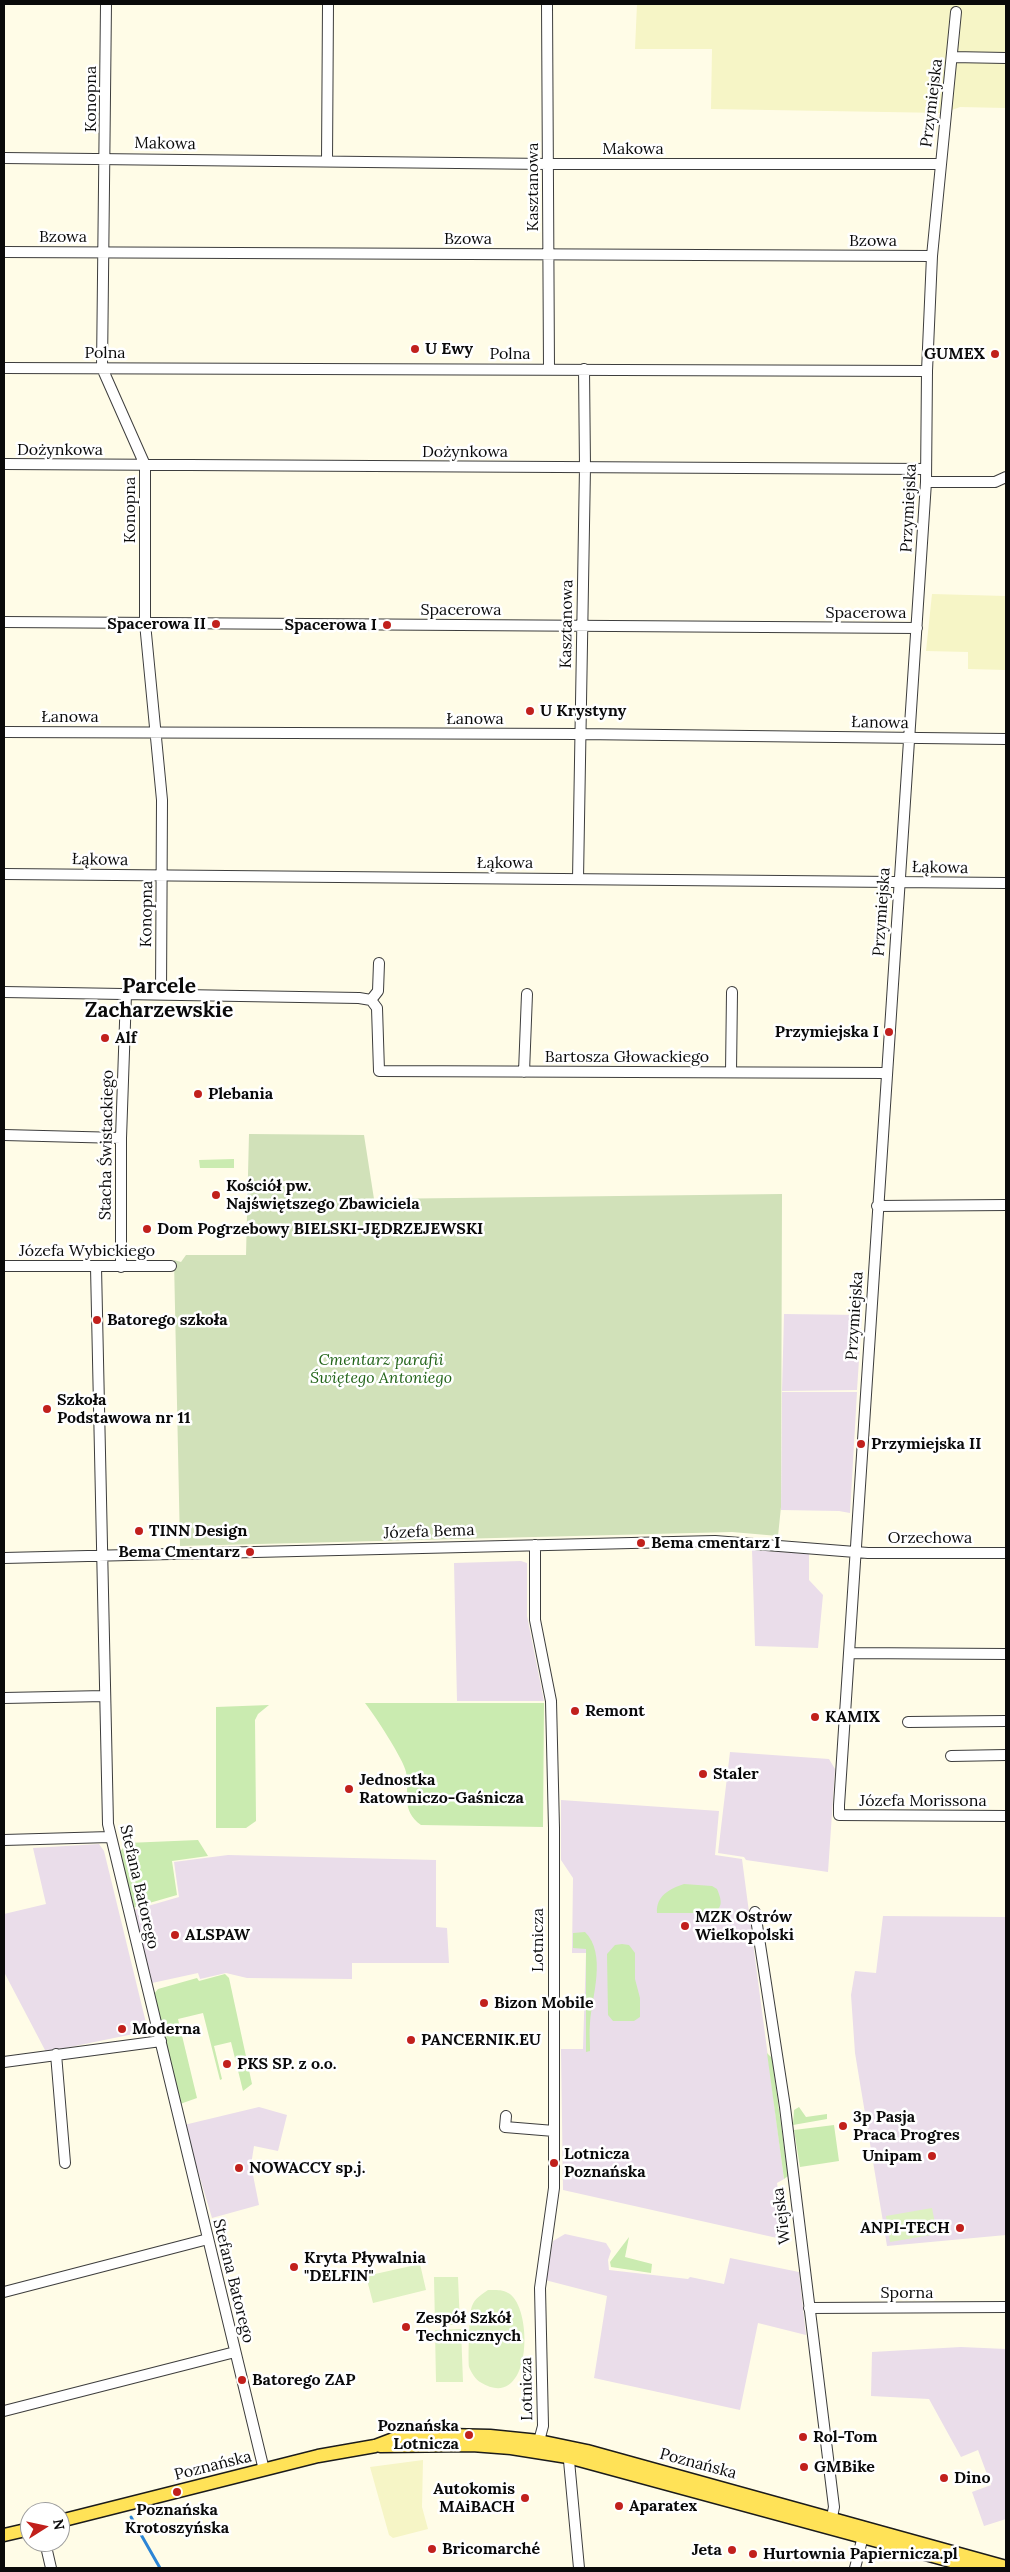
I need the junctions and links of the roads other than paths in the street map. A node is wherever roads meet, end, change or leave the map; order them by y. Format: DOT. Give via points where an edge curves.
graph roads {
  1 [pos="106,4"];
  2 [pos="328,4"];
  3 [pos="547,4"];
  4 [pos="956,12"];
  5 [pos="952,57"];
  6 [pos="1006,58"];
  7 [pos="4,158"];
  8 [pos="106,159"];
  9 [pos="327,161"];
  10 [pos="548,164"];
  11 [pos="940,164"];
  12 [pos="4,252"];
  13 [pos="105,252"];
  14 [pos="548,255"];
  15 [pos="932,256"];
  16 [pos="4,368"];
  17 [pos="102,368"];
  18 [pos="549,369"];
  19 [pos="584,369"];
  20 [pos="927,371"];
  21 [pos="4,464"];
  22 [pos="145,466"];
  23 [pos="585,467"];
  24 [pos="926,469"];
  25 [pos="1006,477"];
  26 [pos="926,482"];
  27 [pos="4,622"];
  28 [pos="145,623"];
  29 [pos="582,626"];
  30 [pos="918,628"];
  31 [pos="4,732"];
  32 [pos="155,732"];
  33 [pos="579,734"];
  34 [pos="909,738"];
  35 [pos="1006,739"];
  36 [pos="4,874"];
  37 [pos="162,876"];
  38 [pos="578,879"];
  39 [pos="898,882"];
  40 [pos="1006,883"];
  41 [pos="379,963"];
  42 [pos="4,992"];
  43 [pos="732,992"];
  44 [pos="126,994"];
  45 [pos="161,994"];
  46 [pos="527,994"];
  47 [pos="371,1000"];
  48 [pos="524,1072"];
  49 [pos="731,1072"];
  50 [pos="886,1073"];
  51 [pos="4,1135"];
  52 [pos="121,1138"];
  53 [pos="1006,1205"];
  54 [pos="877,1206"];
  55 [pos="4,1266"];
  56 [pos="171,1266"];
  57 [pos="96,1267"];
  58 [pos="121,1267"];
  59 [pos="535,1545"];
  60 [pos="854,1552"];
  61 [pos="1006,1553"];
  62 [pos="102,1556"];
  63 [pos="4,1558"];
  64 [pos="850,1653"];
  65 [pos="1006,1654"];
  66 [pos="105,1696"];
  67 [pos="4,1698"];
  68 [pos="1006,1721"];
  69 [pos="908,1722"];
  70 [pos="1006,1755"];
  71 [pos="952,1756"];
  72 [pos="839,1815"];
  73 [pos="1006,1816"];
  74 [pos="110,1837"];
  75 [pos="4,1840"];
  76 [pos="755,1912"];
  77 [pos="161,2041"];
  78 [pos="56,2054"];
  79 [pos="4,2062"];
  80 [pos="506,2116"];
  81 [pos="554,2131"];
  82 [pos="65,2163"];
  83 [pos="208,2239"];
  84 [pos="4,2292"];
  85 [pos="1006,2307"];
  86 [pos="809,2308"];
  87 [pos="235,2352"];
  88 [pos="4,2411"];
  89 [pos="540,2441"];
  90 [pos="375,2446"];
  91 [pos="528,2450"];
  92 [pos="568,2451"];
  93 [pos="264,2470"];
  94 [pos="70,2518"];
  95 [pos="828,2521"];
  96 [pos="20,2531"];
  97 [pos="867,2532"];
  98 [pos="4,2535"];
  99 [pos="48,2552"];
  100 [pos="1006,2567"];
  101 [pos="52,2568"];
  102 [pos="579,2568"];
  103 [pos="854,2568"];
  104 [pos="977,2568"];
  1 -- 8 [label="street, Konopna"];
  2 -- 9 [label="street"];
  3 -- 10 [label="street, Kasztanowa"];
  4 -- 5 [label="street, Przymiejska"];
  5 -- 6 [label="street"];
  5 -- 11 [label="street, Przymiejska"];
  7 -- 8 [label="street, Makowa"];
  8 -- 9 [label="street, Makowa"];
  8 -- 13 [label="street, Konopna"];
  9 -- 10 [label="street, Makowa"];
  10 -- 11 [label="street, Makowa"];
  10 -- 14 [label="street, Kasztanowa"];
  11 -- 15 [label="street, Przymiejska"];
  12 -- 13 [label="street, Bzowa"];
  13 -- 14 [label="street, Bzowa"];
  13 -- 17 [label="street, Konopna"];
  14 -- 15 [label="street, Bzowa"];
  14 -- 18 [label="street, Kasztanowa"];
  15 -- 20 [label="street, Przymiejska"];
  16 -- 17 [label="street, Polna"];
  17 -- 18 [label="street, Polna"];
  17 -- 22 [label="street, Konopna"];
  18 -- 19 [label="street, Polna"];
  19 -- 20 [label="street, Polna"];
  19 -- 23 [label="street, Kasztanowa"];
  20 -- 24 [label="street, Przymiejska"];
  21 -- 22 [label="street, Dożynkowa"];
  22 -- 23 [label="street, Dożynkowa"];
  22 -- 28 [label="street, Konopna"];
  23 -- 24 [label="street, Dożynkowa"];
  23 -- 29 [label="street, Kasztanowa"];
  24 -- 26 [label="street, Przymiejska"];
  25 -- 26 [label="street" via="995,482"];
  26 -- 30 [label="street, Przymiejska"];
  27 -- 28 [label="street, Spacerowa"];
  28 -- 29 [label="street, Spacerowa"];
  28 -- 32 [label="street, Konopna"];
  29 -- 30 [label="street, Spacerowa"];
  29 -- 33 [label="street, Kasztanowa"];
  30 -- 34 [label="street, Przymiejska"];
  31 -- 32 [label="street, Łanowa"];
  32 -- 33 [label="street, Łanowa"];
  32 -- 37 [label="street, Konopna" via="162,800"];
  33 -- 34 [label="street, Łanowa"];
  33 -- 38 [label="street, Kasztanowa"];
  34 -- 35 [label="street, Łanowa"];
  34 -- 39 [label="street, Przymiejska"];
  36 -- 37 [label="street, Łąkowa"];
  37 -- 38 [label="street, Łąkowa"];
  37 -- 45 [label="street, Konopna"];
  38 -- 39 [label="street, Łąkowa"];
  39 -- 40 [label="street, Łąkowa"];
  39 -- 50 [label="street, Przymiejska"];
  41 -- 47 [label="street" via="378,992"];
  42 -- 44 [label="street"];
  43 -- 49 [label="street, Bartosza Głowackiego"];
  44 -- 45 [label="street"];
  44 -- 52 [label="street, Stacha Świstackiego"];
  45 -- 47 [label="street"];
  46 -- 48 [label="street, Bartosza Głowackiego"];
  47 -- 48 [label="street, Bartosza Głowackiego" via="377,1008 379,1071"];
  48 -- 49 [label="street, Bartosza Głowackiego"];
  49 -- 50 [label="street, Bartosza Głowackiego"];
  50 -- 54 [label="street, Przymiejska"];
  51 -- 52 [label="street"];
  52 -- 58 [label="street, Stacha Świstackiego"];
  53 -- 54 [label="street"];
  54 -- 60 [label="street, Przymiejska"];
  55 -- 57 [label="street, Józefa Wybickiego"];
  56 -- 58 [label="street, Józefa Wybickiego"];
  57 -- 58 [label="street, Józefa Wybickiego"];
  57 -- 62 [label="street, Stefana Batorego"];
  59 -- 60 [label="street, Józefa Bema" via="723,1541"];
  59 -- 62 [label="street, Józefa Bema"];
  59 -- 81 [label="street, Lotnicza" via="535,1620 549,1687 553,1756"];
  60 -- 61 [label="street, Orzechowa"];
  60 -- 64 [label="street, Przymiejska"];
  62 -- 63 [label="street, Józefa Bema"];
  62 -- 66 [label="street, Stefana Batorego"];
  64 -- 65 [label="street"];
  64 -- 72 [label="street, Przymiejska"];
  66 -- 67 [label="street"];
  66 -- 74 [label="street, Stefana Batorego"];
  68 -- 69 [label="street"];
  70 -- 71 [label="street"];
  72 -- 73 [label="street, Józefa Morissona"];
  74 -- 75 [label="street"];
  74 -- 77 [label="street, Stefana Batorego"];
  76 -- 86 [label="street, Wiejska" via="785,2106"];
  77 -- 78 [label="street"];
  77 -- 83 [label="street, Stefana Batorego"];
  78 -- 79 [label="street"];
  78 -- 82 [label="street"];
  80 -- 81 [label="street" via="506,2127"];
  81 -- 89 [label="street, Lotnicza" via="554,2188 540,2277 543,2426"];
  83 -- 84 [label="street"];
  83 -- 87 [label="street, Stefana Batorego"];
  85 -- 86 [label="street, Sporna"];
  86 -- 95 [label="street, Wiejska" via="834,2507"];
  87 -- 88 [label="street"];
  87 -- 93 [label="street, Stefana Batorego"];
  89 -- 90 [label="main road, Poznańska" via="445,2435 396,2438"];
  89 -- 91 [label="street, Lotnicza"];
  89 -- 92 [label="main road, Poznańska"];
  90 -- 91 [label="main road, Poznańska" via="472,2445"];
  90 -- 93 [label="main road, Poznańska"];
  91 -- 92 [label="main road, Poznańska"];
  92 -- 95 [label="main road, Poznańska"];
  92 -- 102 [label="street"];
  93 -- 94 [label="main road, Poznańska"];
  95 -- 97 [label="main road, Poznańska"];
  95 -- 97 [label="main road, Poznańska" via="856,2524"];
  96 -- 98 [label="main road"];
  97 -- 100 [label="main road, Poznańska"];
  97 -- 103 [label="street"];
  97 -- 104 [label="main road, Poznańska"];
  99 -- 101 [label="street"];
}
